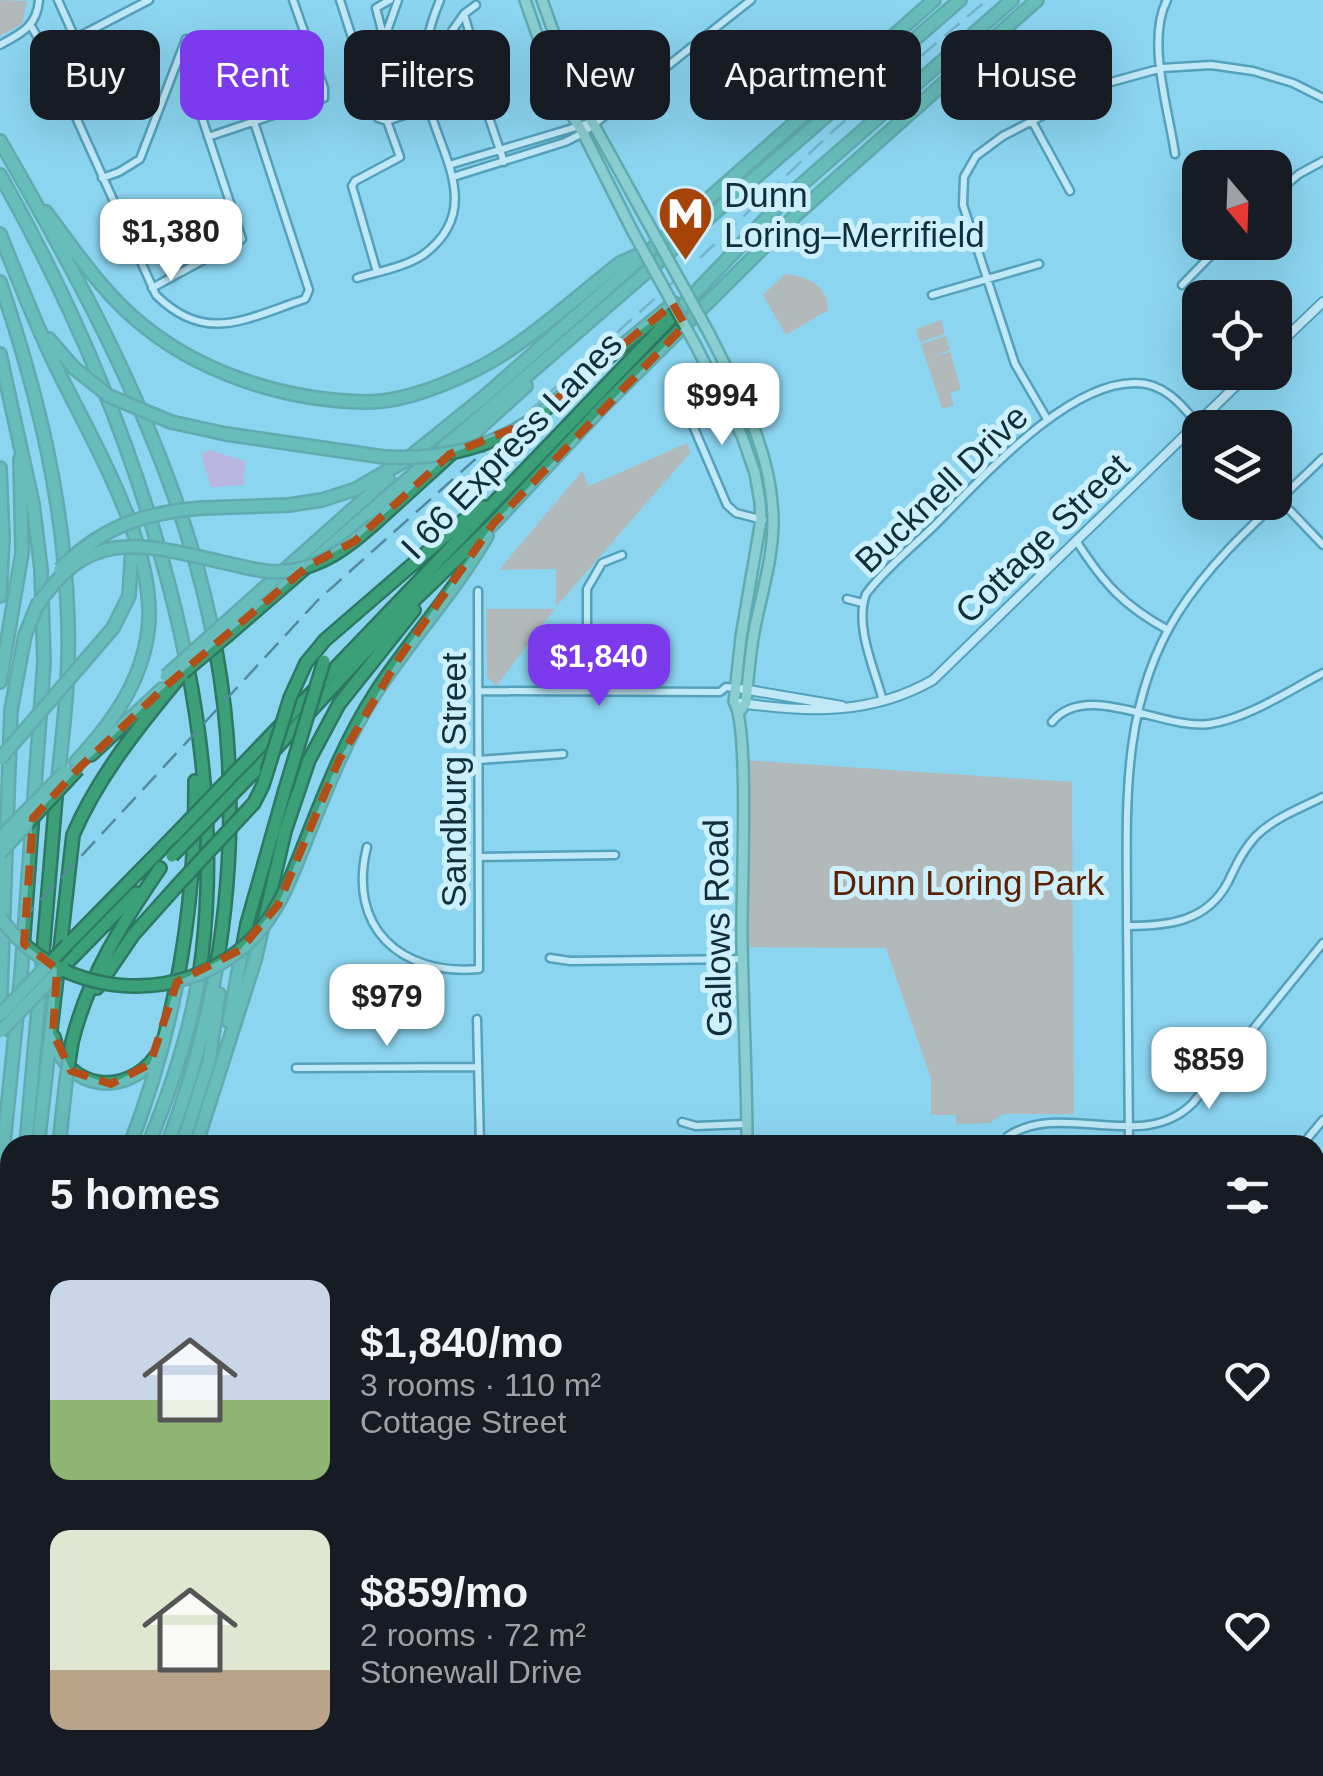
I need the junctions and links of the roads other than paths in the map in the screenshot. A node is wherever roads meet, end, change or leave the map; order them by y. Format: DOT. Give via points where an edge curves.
graph roads {
  1 [pos="40,0"];
  2 [pos="58,0"];
  3 [pos="149,0"];
  4 [pos="293,0"];
  5 [pos="340,0"];
  6 [pos="390,0"];
  7 [pos="398,0"];
  8 [pos="440,0"];
  9 [pos="525,0"];
  10 [pos="542,0"];
  11 [pos="752,0"];
  12 [pos="934,0"];
  13 [pos="960,0"];
  14 [pos="1012,0"];
  15 [pos="1037,0"];
  16 [pos="1166,0"];
  17 [pos="374,4"];
  18 [pos="476,5"];
  19 [pos="464,14"];
  20 [pos="31,26"];
  21 [pos="33,30"];
  22 [pos="71,30"];
  23 [pos="91,30"];
  24 [pos="349,30"];
  25 [pos="382,30"];
  26 [pos="386,30"];
  27 [pos="431,30"];
  28 [pos="452,30"];
  29 [pos="0,45"];
  30 [pos="180,57"];
  31 [pos="1162,68"];
  32 [pos="1323,98"];
  33 [pos="76,120"];
  34 [pos="202,120"];
  35 [pos="385,120"];
  36 [pos="435,120"];
  37 [pos="388,121"];
  38 [pos="1032,121"];
  39 [pos="254,122"];
  40 [pos="594,122"];
  41 [pos="581,130"];
  42 [pos="208,138"];
  43 [pos="0,141"];
  44 [pos="500,149"];
  45 [pos="1176,154"];
  46 [pos="1323,161"];
  47 [pos="504,162"];
  48 [pos="450,165"];
  49 [pos="20,174"];
  50 [pos="0,175"];
  51 [pos="453,177"];
  52 [pos="102,178"];
  53 [pos="1292,180"];
  54 [pos="1070,192"];
  55 [pos="0,234"];
  56 [pos="653,249"];
  57 [pos="1206,260"];
  58 [pos="1039,264"];
  59 [pos="715,270"];
  60 [pos="377,272"];
  61 [pos="357,278"];
  62 [pos="987,278"];
  63 [pos="1186,280"];
  64 [pos="0,282"];
  65 [pos="152,288"];
  66 [pos="25,296"];
  67 [pos="932,296"];
  68 [pos="1322,305"];
  69 [pos="596,316"];
  70 [pos="1292,332"];
  71 [pos="0,354"];
  72 [pos="676,386"];
  73 [pos="1232,390"];
  74 [pos="1184,410"];
  75 [pos="1212,410"];
  76 [pos="1047,419"];
  77 [pos="432,439"];
  78 [pos="1182,440"];
  79 [pos="22,445"];
  80 [pos="1323,458"];
  81 [pos="0,468"];
  82 [pos="1292,488"];
  83 [pos="500,496"];
  84 [pos="124,511"];
  85 [pos="1292,513"];
  86 [pos="761,520"];
  87 [pos="1260,520"];
  88 [pos="494,522"];
  89 [pos="774,523"];
  90 [pos="1078,542"];
  91 [pos="1323,545"];
  92 [pos="622,555"];
  93 [pos="425,588"];
  94 [pos="478,591"];
  95 [pos="0,596"];
  96 [pos="847,599"];
  97 [pos="367,601"];
  98 [pos="863,602"];
  99 [pos="36,608"];
  100 [pos="226,629"];
  101 [pos="1168,630"];
  102 [pos="1323,673"];
  103 [pos="0,682"];
  104 [pos="167,684"];
  105 [pos="735,688"];
  106 [pos="747,690"];
  107 [pos="478,691"];
  108 [pos="587,691"];
  109 [pos="720,692"];
  110 [pos="883,702"];
  111 [pos="740,705"];
  112 [pos="852,707"];
  113 [pos="1136,713"];
  114 [pos="194,717"];
  115 [pos="1052,722"];
  116 [pos="562,754"];
  117 [pos="0,759"];
  118 [pos="478,760"];
  119 [pos="77,765"];
  120 [pos="1323,796"];
  121 [pos="0,838"];
  122 [pos="367,846"];
  123 [pos="0,853"];
  124 [pos="615,855"];
  125 [pos="479,857"];
  126 [pos="160,868"];
  127 [pos="0,916"];
  128 [pos="225,920"];
  129 [pos="1127,926"];
  130 [pos="1323,944"];
  131 [pos="550,958"];
  132 [pos="743,959"];
  133 [pos="0,1012"];
  134 [pos="478,1019"];
  135 [pos="52,1020"];
  136 [pos="0,1028"];
  137 [pos="164,1038"];
  138 [pos="73,1039"];
  139 [pos="478,1067"];
  140 [pos="296,1068"];
  141 [pos="219,1071"];
  142 [pos="682,1122"];
  143 [pos="747,1124"];
  144 [pos="1129,1126"];
  145 [pos="5,1135"];
  146 [pos="27,1135"];
  147 [pos="39,1135"];
  148 [pos="60,1135"];
  149 [pos="133,1135"];
  150 [pos="152,1135"];
  151 [pos="169,1135"];
  152 [pos="185,1135"];
  153 [pos="199,1135"];
  154 [pos="480,1135"];
  155 [pos="748,1135"];
  156 [pos="1010,1135"];
  157 [pos="1129,1135"];
  1 -- 20 [label="street"];
  2 -- 22 [label="street"];
  3 -- 23 [label="street"];
  4 -- 39 [label="street" via="324,98"];
  5 -- 24 [label="street"];
  6 -- 17 [label="street"];
  7 -- 26 [label="street"];
  8 -- 27 [label="street"];
  9 -- 41 [label="main road, Gallows Road" via="556,89"];
  10 -- 40 [label="main road, Gallows Road" via="566,71"];
  11 -- 40 [label="street"];
  12 -- 56 [label="highway"];
  13 -- 69 [label="highway, I 66 Express Lanes"];
  14 -- 59 [label="highway, I 66 Express Lanes" via="830,157"];
  15 -- 88 [label="highway" via="796,214"];
  16 -- 31 [label="street" via="1157,29"];
  17 -- 25 [label="street"];
  18 -- 19 [label="street"];
  19 -- 28 [label="street"];
  19 -- 44 [label="street"];
  20 -- 21 [label="street"];
  20 -- 29 [label="street"];
  30 -- 52 [label="street" via="140,159"];
  31 -- 32 [label="street" via="1252,70"];
  31 -- 38 [label="street" via="1104,84"];
  31 -- 45 [label="street"];
  33 -- 52 [label="street"];
  34 -- 42 [label="street"];
  35 -- 37 [label="street"];
  36 -- 48 [label="street"];
  37 -- 60 [label="street" via="400,157 355,181 351,190"];
  38 -- 54 [label="street"];
  38 -- 62 [label="street" via="982,150 964,177 963,205"];
  39 -- 42 [label="street"];
  39 -- 65 [label="street" via="308,290 304,299 224,326 175,314"];
  40 -- 41 [label="street"];
  40 -- 89 [label="main road, Gallows Road, bridge" via="754,422"];
  41 -- 44 [label="street"];
  41 -- 47 [label="street"];
  41 -- 86 [label="main road, Gallows Road, bridge" via="749,455"];
  42 -- 65 [label="street" via="242,240"];
  43 -- 49 [label="highway"];
  44 -- 47 [label="street"];
  44 -- 48 [label="street"];
  46 -- 53 [label="street"];
  47 -- 51 [label="street"];
  48 -- 51 [label="street"];
  49 -- 56 [label="highway" via="90,270 150,332 211,368 314,396 382,400 474,371 620,263"];
  49 -- 128 [label="highway" via="136,398 196,566 228,754"];
  50 -- 114 [label="highway" via="116,423 154,532"];
  51 -- 60 [label="street" via="455,207 444,235 418,258"];
  52 -- 65 [label="street"];
  55 -- 66 [label="highway"];
  56 -- 77 [label="highway"];
  57 -- 63 [label="street"];
  58 -- 62 [label="street"];
  59 -- 66 [label="highway, bridge" via="535,418 474,448 440,456 384,456 171,422 109,396 74,368"];
  59 -- 83 [label="highway, I 66 Express Lanes"];
  60 -- 61 [label="street"];
  62 -- 67 [label="street"];
  62 -- 76 [label="street" via="1015,364"];
  64 -- 146 [label="highway" via="49,448 68,620"];
  66 -- 84 [label="highway"];
  68 -- 70 [label="street"];
  69 -- 99 [label="highway, bridge" via="334,556 284,571 145,545 110,548 72,568"];
  69 -- 100 [label="highway, I 66 Express Lanes"];
  71 -- 79 [label="highway"];
  72 -- 86 [label="street" via="728,504"];
  73 -- 75 [label="street, Cottage Street"];
  74 -- 76 [label="street, Bucknell Drive" via="1168,393 1138,383 1113,386"];
  76 -- 98 [label="street, Bucknell Drive" via="884,574"];
  77 -- 99 [label="highway, bridge" via="391,470 340,495 289,505 152,513 102,534 59,570"];
  77 -- 100 [label="highway"];
  78 -- 90 [label="street, Cottage Street"];
  79 -- 103 [label="highway" via="22,553"];
  79 -- 145 [label="highway" via="41,568 43,699"];
  80 -- 82 [label="street"];
  81 -- 95 [label="highway"];
  83 -- 97 [label="highway"];
  83 -- 133 [label="highway, I 66 Express Lanes, bridge"];
  84 -- 117 [label="highway, bridge" via="132,577 113,628"];
  84 -- 119 [label="highway" via="146,581 148,632 134,683"];
  85 -- 91 [label="street"];
  86 -- 89 [label="street"];
  86 -- 105 [label="main road, Gallows Road"];
  87 -- 101 [label="street" via="1206,574"];
  88 -- 93 [label="highway"];
  88 -- 127 [label="highway, bridge" via="373,696 338,760 284,894 261,930 228,959 183,980 127,986 71,974 36,954"];
  89 -- 106 [label="main road, Gallows Road"];
  90 -- 101 [label="street" via="1109,589"];
  90 -- 110 [label="street, Cottage Street" via="943,672"];
  92 -- 108 [label="street" via="602,563 587,589"];
  93 -- 126 [label="highway, bridge"];
  93 -- 141 [label="highway" via="339,704 310,760"];
  94 -- 107 [label="street, Sandburg Street"];
  96 -- 98 [label="street"];
  97 -- 138 [label="highway, bridge" via="311,655 254,804 112,964"];
  97 -- 141 [label="highway, bridge" via="324,661 247,924"];
  98 -- 110 [label="street, Bucknell Drive"];
  99 -- 136 [label="highway, bridge" via="18,659 11,710"];
  100 -- 104 [label="highway, bridge"];
  100 -- 104 [label="highway, I 66 Express Lanes, bridge"];
  101 -- 113 [label="street"];
  102 -- 113 [label="street" via="1209,724"];
  104 -- 119 [label="highway"];
  104 -- 135 [label="highway" via="73,835"];
  105 -- 106 [label="street, Cottage Street"];
  105 -- 109 [label="street, Cottage Street"];
  105 -- 111 [label="main road, Gallows Road"];
  106 -- 111 [label="main road, Gallows Road"];
  106 -- 112 [label="street, Cottage Street"];
  107 -- 108 [label="street, Cottage Street"];
  107 -- 118 [label="street, Sandburg Street"];
  108 -- 109 [label="street, Cottage Street"];
  109 -- 111 [label="street, Cottage Street"];
  110 -- 112 [label="street, Cottage Street"];
  111 -- 112 [label="street, Cottage Street" via="826,712"];
  111 -- 132 [label="main road, Gallows Road"];
  113 -- 115 [label="street" via="1078,706"];
  113 -- 129 [label="street" via="1127,789"];
  114 -- 137 [label="highway" via="190,893"];
  114 -- 150 [label="highway" via="206,838 202,958 177,1067"];
  116 -- 118 [label="street"];
  118 -- 125 [label="street, Sandburg Street"];
  119 -- 121 [label="highway, bridge"];
  119 -- 123 [label="highway, bridge"];
  120 -- 129 [label="street" via="1260,832 1216,899 1197,914 1165,925"];
  122 -- 125 [label="street, Sandburg Street" via="362,892 370,917 385,940 429,967 479,969"];
  124 -- 125 [label="street"];
  126 -- 136 [label="highway, bridge"];
  126 -- 138 [label="highway" via="103,958"];
  128 -- 151 [label="highway" via="206,1022"];
  128 -- 152 [label="highway" via="209,1062"];
  129 -- 144 [label="street"];
  130 -- 144 [label="street" via="1185,1111 1162,1124"];
  131 -- 132 [label="street"];
  132 -- 143 [label="main road, Gallows Road"];
  134 -- 139 [label="street"];
  135 -- 137 [label="highway" via="65,1063 101,1084 142,1072"];
  135 -- 147 [label="highway"];
  137 -- 149 [label="highway"];
  138 -- 148 [label="highway, bridge"];
  139 -- 140 [label="street"];
  139 -- 154 [label="street"];
  141 -- 153 [label="highway"];
  142 -- 143 [label="street"];
  143 -- 155 [label="main road, Gallows Road"];
  144 -- 156 [label="street" via="1033,1125"];
  144 -- 157 [label="street"];
}
